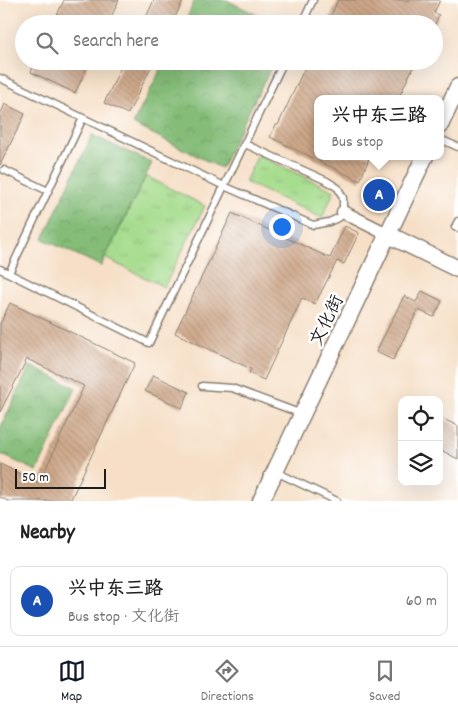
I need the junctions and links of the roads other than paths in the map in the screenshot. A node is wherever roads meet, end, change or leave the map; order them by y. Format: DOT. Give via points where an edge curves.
graph roads {
  1 [pos="313,0"];
  2 [pos="306,15"];
  3 [pos="280,70"];
  4 [pos="0,78"];
  5 [pos="458,87"];
  6 [pos="444,117"];
  7 [pos="83,118"];
  8 [pos="444,140"];
  9 [pos="244,144"];
  10 [pos="458,147"];
  11 [pos="424,160"];
  12 [pos="4,170"];
  13 [pos="224,186"];
  14 [pos="48,191"];
  15 [pos="343,212"];
  16 [pos="458,221"];
  17 [pos="458,228"];
  18 [pos="389,235"];
  19 [pos="458,268"];
  20 [pos="0,269"];
  21 [pos="9,273"];
  22 [pos="202,386"];
  23 [pos="303,414"];
  24 [pos="275,472"];
  25 [pos="261,501"];
  26 [pos="337,501"];
  1 -- 2 [label="lane"];
  3 -- 9 [label="lane"];
  4 -- 7 [label="lane"];
  5 -- 6 [label="street"];
  7 -- 13 [label="lane"];
  7 -- 14 [label="lane"];
  8 -- 10 [label="lane"];
  9 -- 13 [label="lane"];
  9 -- 15 [label="lane" via="338,188 343,198"];
  11 -- 18 [label="street, 文化街"];
  12 -- 14 [label="lane"];
  13 -- 15 [label="lane" via="313,225 329,222"];
  13 -- 21 [label="lane" via="149,343"];
  14 -- 21 [label="lane"];
  15 -- 18 [label="street"];
  16 -- 17 [label="lane" via="455,227"];
  18 -- 19 [label="street"];
  18 -- 23 [label="street, 文化街"];
  20 -- 21 [label="lane"];
  22 -- 23 [label="lane" via="232,388"];
  23 -- 24 [label="street, 文化街"];
  24 -- 25 [label="street, 文化街"];
  24 -- 26 [label="lane"];
}
